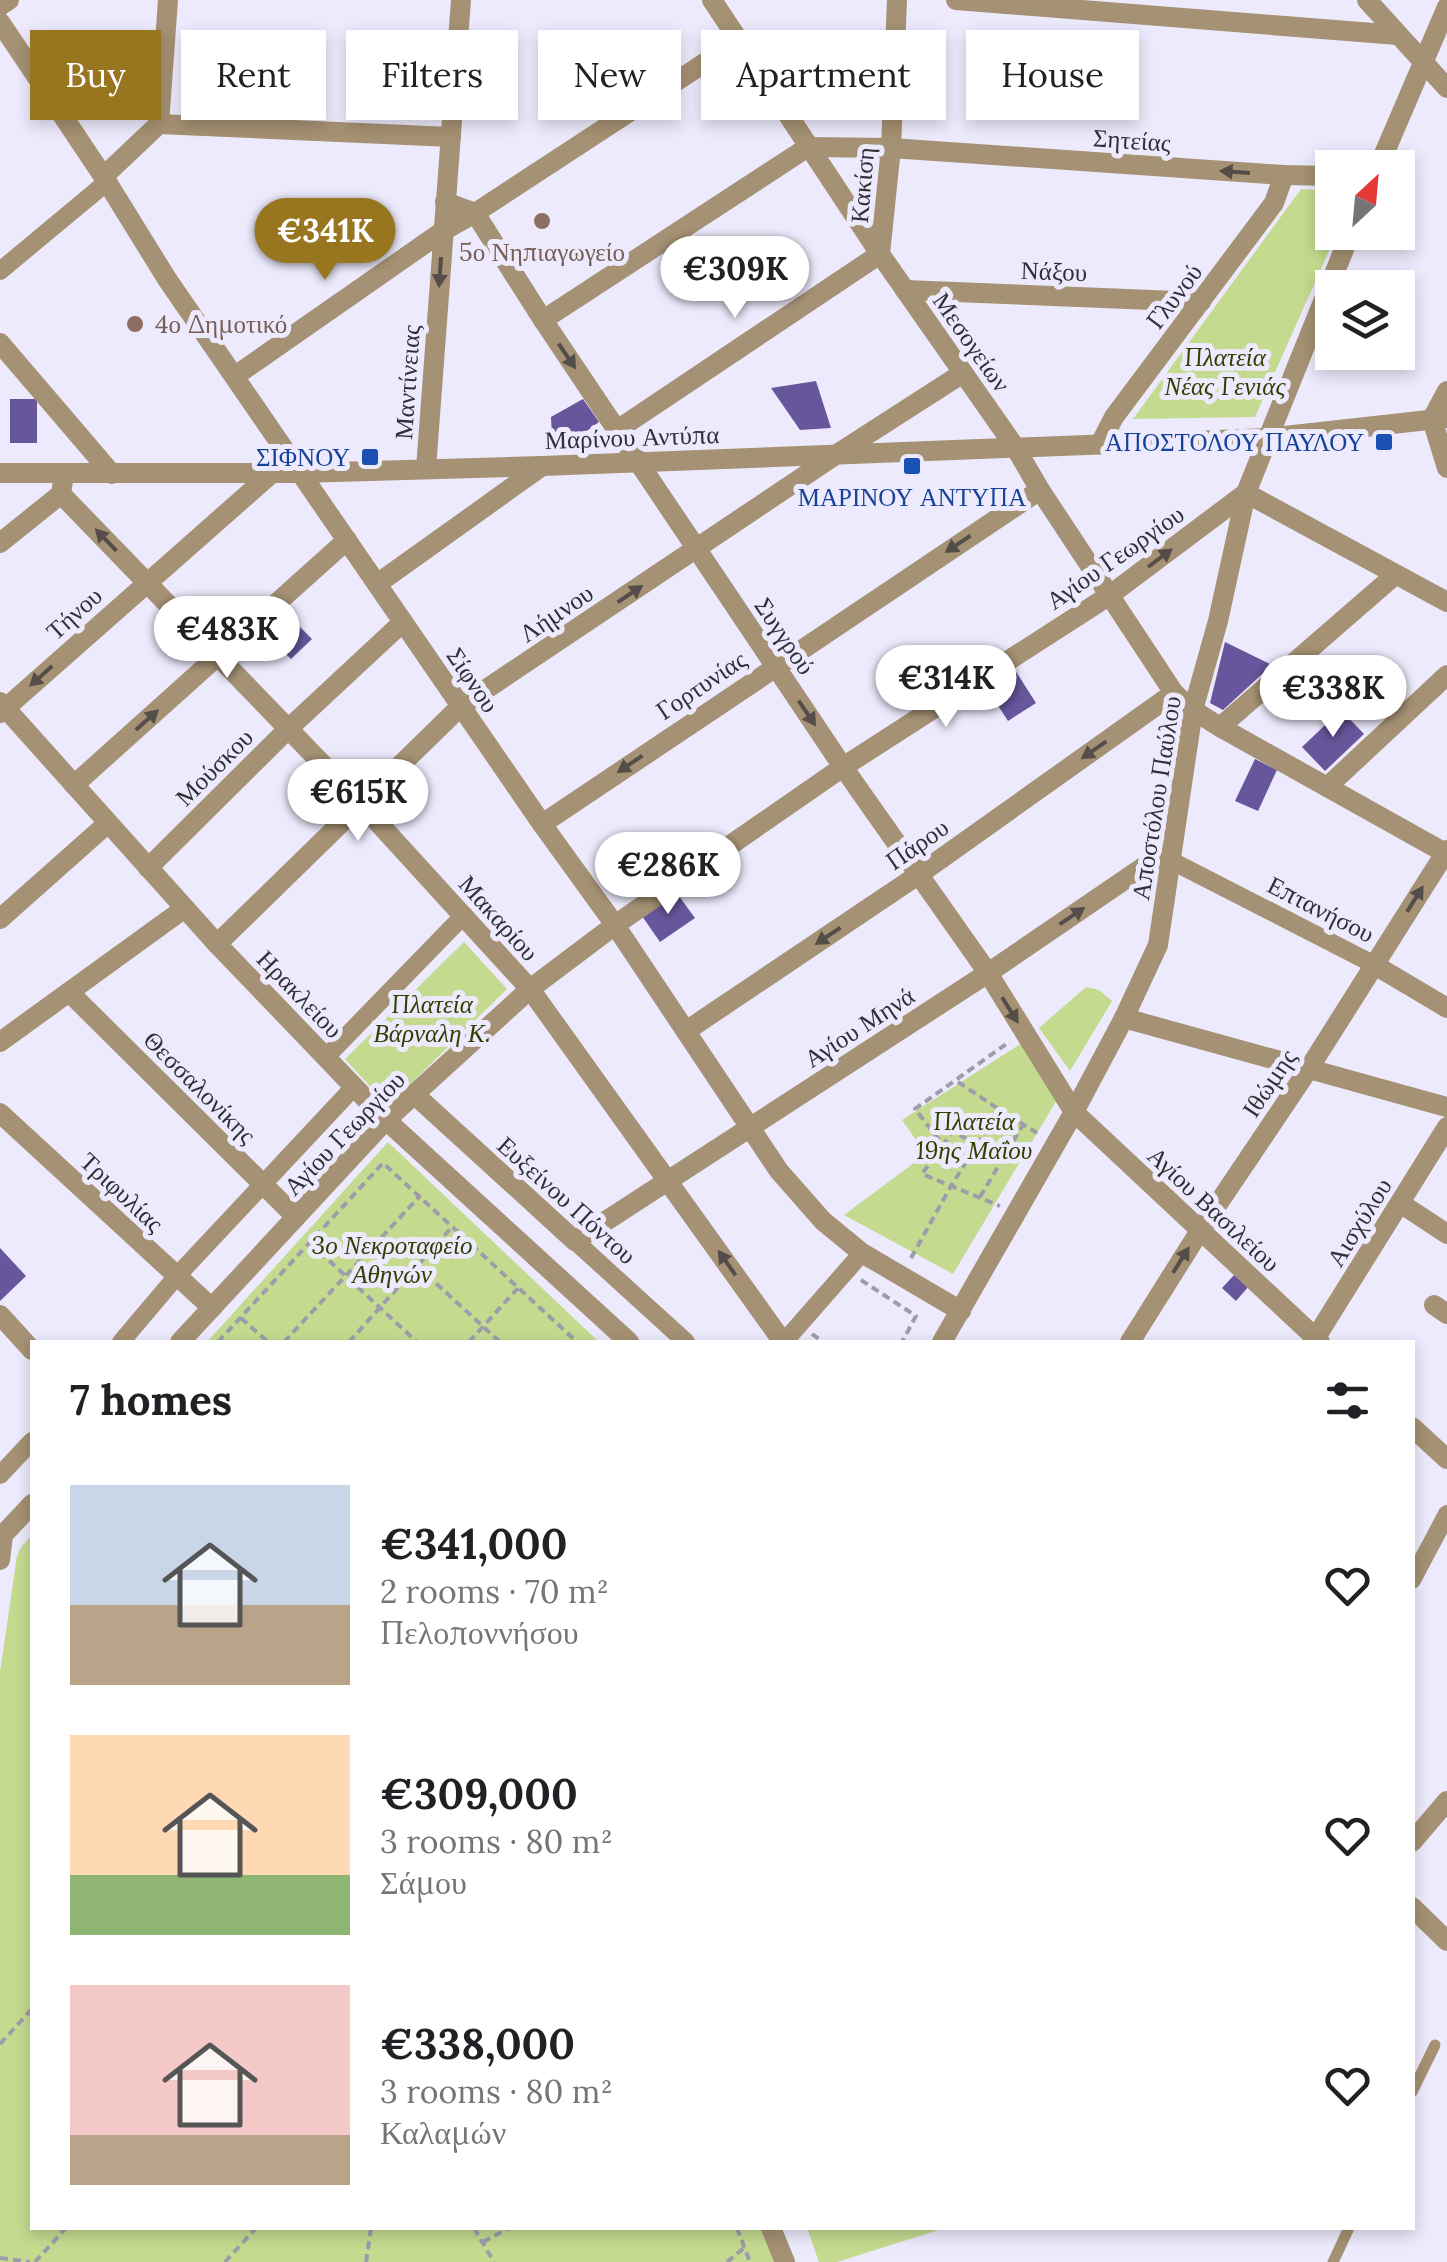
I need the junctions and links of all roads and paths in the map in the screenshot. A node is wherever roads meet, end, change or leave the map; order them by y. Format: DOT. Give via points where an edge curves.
graph roads {
  1 [pos="9,0"];
  2 [pos="168,0"];
  3 [pos="461,0"];
  4 [pos="712,0"];
  5 [pos="897,0"];
  6 [pos="956,0"];
  7 [pos="1367,0"];
  8 [pos="0,6"];
  9 [pos="1447,7"];
  10 [pos="0,22"];
  11 [pos="731,30"];
  12 [pos="1398,34"];
  13 [pos="1423,62"];
  14 [pos="701,65"];
  15 [pos="1447,88"];
  16 [pos="791,120"];
  17 [pos="159,124"];
  18 [pos="450,137"];
  19 [pos="808,146"];
  20 [pos="891,148"];
  21 [pos="1386,150"];
  22 [pos="1284,175"];
  23 [pos="1315,176"];
  24 [pos="106,179"];
  25 [pos="445,202"];
  26 [pos="475,212"];
  27 [pos="443,231"];
  28 [pos="1345,250"];
  29 [pos="880,254"];
  30 [pos="0,272"];
  31 [pos="905,290"];
  32 [pos="1201,302"];
  33 [pos="543,320"];
  34 [pos="0,344"];
  35 [pos="963,373"];
  36 [pos="235,376"];
  37 [pos="1447,391"];
  38 [pos="1440,418"];
  39 [pos="617,430"];
  40 [pos="1267,438"];
  41 [pos="1100,444"];
  42 [pos="1015,447"];
  43 [pos="837,454"];
  44 [pos="640,462"];
  45 [pos="542,466"];
  46 [pos="1447,468"];
  47 [pos="426,469"];
  48 [pos="0,472"];
  49 [pos="301,473"];
  50 [pos="112,474"];
  51 [pos="272,474"];
  52 [pos="62,484"];
  53 [pos="1040,490"];
  54 [pos="1246,493"];
  55 [pos="347,540"];
  56 [pos="0,543"];
  57 [pos="698,550"];
  58 [pos="1396,575"];
  59 [pos="146,582"];
  60 [pos="377,584"];
  61 [pos="1110,595"];
  62 [pos="1447,602"];
  63 [pos="403,622"];
  64 [pos="217,657"];
  65 [pos="775,665"];
  66 [pos="1447,675"];
  67 [pos="1174,693"];
  68 [pos="462,706"];
  69 [pos="2,708"];
  70 [pos="1193,710"];
  71 [pos="1220,727"];
  72 [pos="287,730"];
  73 [pos="843,767"];
  74 [pos="74,786"];
  75 [pos="1327,787"];
  76 [pos="362,805"];
  77 [pos="108,823"];
  78 [pos="542,824"];
  79 [pos="1446,852"];
  80 [pos="1170,860"];
  81 [pos="148,868"];
  82 [pos="918,875"];
  83 [pos="185,908"];
  84 [pos="464,916"];
  85 [pos="0,919"];
  86 [pos="615,926"];
  87 [pos="217,944"];
  88 [pos="1373,964"];
  89 [pos="988,974"];
  90 [pos="530,990"];
  91 [pos="69,992"];
  92 [pos="1447,1008"];
  93 [pos="1124,1018"];
  94 [pos="686,1031"];
  95 [pos="1024,1031"];
  96 [pos="0,1042"];
  97 [pos="326,1057"];
  98 [pos="1308,1070"];
  99 [pos="956,1082"];
  100 [pos="354,1087"];
  101 [pos="414,1094"];
  102 [pos="1447,1107"];
  103 [pos="1000,1110"];
  104 [pos="1074,1112"];
  105 [pos="0,1113"];
  106 [pos="386,1120"];
  107 [pos="1023,1125"];
  108 [pos="751,1127"];
  109 [pos="1447,1127"];
  110 [pos="1055,1144"];
  111 [pos="944,1145"];
  112 [pos="977,1145"];
  113 [pos="668,1180"];
  114 [pos="263,1186"];
  115 [pos="951,1186"];
  116 [pos="420,1196"];
  117 [pos="980,1197"];
  118 [pos="1400,1203"];
  119 [pos="1016,1213"];
  120 [pos="296,1217"];
  121 [pos="453,1226"];
  122 [pos="1201,1229"];
  123 [pos="1447,1234"];
  124 [pos="575,1241"];
  125 [pos="310,1243"];
  126 [pos="862,1253"];
  127 [pos="417,1266"];
  128 [pos="902,1275"];
  129 [pos="176,1276"];
  130 [pos="346,1276"];
  131 [pos="860,1279"];
  132 [pos="518,1288"];
  133 [pos="212,1308"];
  134 [pos="379,1308"];
  135 [pos="961,1311"];
  136 [pos="0,1315"];
  137 [pos="241,1318"];
  138 [pos="483,1327"];
  139 [pos="815,1337"];
  140 [pos="123,1340"];
  141 [pos="182,1340"];
  142 [pos="220,1340"];
  143 [pos="266,1340"];
  144 [pos="286,1340"];
  145 [pos="350,1340"];
  146 [pos="415,1340"];
  147 [pos="471,1340"];
  148 [pos="498,1340"];
  149 [pos="575,1340"];
  150 [pos="627,1340"];
  151 [pos="684,1340"];
  152 [pos="783,1340"];
  153 [pos="786,1340"];
  154 [pos="820,1340"];
  155 [pos="903,1340"];
  156 [pos="943,1340"];
  157 [pos="1131,1340"];
  158 [pos="1315,1340"];
  159 [pos="1317,1340"];
  160 [pos="30,1348"];
  161 [pos="1415,1430"];
  162 [pos="30,1443"];
  163 [pos="1447,1459"];
  164 [pos="0,1475"];
  165 [pos="30,1506"];
  166 [pos="1447,1514"];
  167 [pos="2,1533"];
  168 [pos="0,1560"];
  169 [pos="1415,1574"];
  170 [pos="1447,1802"];
  171 [pos="1415,1839"];
  172 [pos="1415,1909"];
  173 [pos="1444,1932"];
  174 [pos="30,2011"];
  175 [pos="0,2044"];
  176 [pos="1435,2045"];
  177 [pos="1415,2086"];
  178 [pos="64,2230"];
  179 [pos="254,2230"];
  180 [pos="370,2230"];
  181 [pos="475,2230"];
  182 [pos="505,2230"];
  183 [pos="738,2230"];
  184 [pos="772,2230"];
  185 [pos="1348,2230"];
  186 [pos="482,2242"];
  187 [pos="744,2248"];
  188 [pos="0,2258"];
  189 [pos="33,2262"];
  190 [pos="226,2262"];
  191 [pos="366,2262"];
  192 [pos="494,2262"];
  193 [pos="728,2262"];
  194 [pos="750,2262"];
  195 [pos="785,2262"];
  196 [pos="1333,2262"];
  1 -- 8 [label="street"];
  2 -- 17 [label="street"];
  3 -- 18 [label="street, Μαντίνειας"];
  4 -- 11 [label="street, Μεσογείων"];
  5 -- 20 [label="street, Κακίση"];
  6 -- 12 [label="street"];
  7 -- 12 [label="street"];
  9 -- 13 [label="street"];
  10 -- 24 [label="street, Σίφνου"];
  12 -- 13 [label="street"];
  13 -- 15 [label="street"];
  13 -- 21 [label="street"];
  14 -- 26 [label="street"];
  16 -- 19 [label="street, Μεσογείων"];
  17 -- 18 [label="street"];
  17 -- 24 [label="street"];
  18 -- 25 [label="street, Μαντίνειας"];
  19 -- 20 [label="street, Σητείας"];
  19 -- 29 [label="street, Μεσογείων"];
  19 -- 33 [label="street"];
  22 -- 20 [label="street, Σητείας, one-way"];
  20 -- 29 [label="street, Κακίση"];
  22 -- 23 [label="street, Σητείας"];
  22 -- 32 [label="street, Γλυνού" via="1274,203"];
  24 -- 30 [label="street"];
  24 -- 36 [label="street, Σίφνου"];
  25 -- 26 [label="street"];
  25 -- 27 [label="street, Μαντίνειας"];
  26 -- 27 [label="street"];
  26 -- 33 [label="street, Συγγρού"];
  27 -- 36 [label="street"];
  27 -- 47 [label="street, Μαντίνειας, one-way"];
  28 -- 40 [label="street, Αποστόλου Παύλου"];
  29 -- 31 [label="street, Μεσογείων"];
  29 -- 39 [label="street"];
  31 -- 32 [label="street, Νάξου"];
  31 -- 35 [label="street, Μεσογείων"];
  32 -- 41 [label="street, Γλυνού"];
  33 -- 39 [label="street, Συγγρού, one-way"];
  34 -- 50 [label="street"];
  35 -- 42 [label="street, Μεσογείων"];
  35 -- 43 [label="street, Λήμνου"];
  36 -- 49 [label="street, Σίφνου"];
  37 -- 38 [label="street"];
  38 -- 40 [label="street, Μαρίνου Αντύπα"];
  38 -- 46 [label="street"];
  39 -- 44 [label="street, Συγγρού"];
  40 -- 41 [label="street, Μαρίνου Αντύπα"];
  40 -- 54 [label="street, Αποστόλου Παύλου"];
  41 -- 42 [label="street, Μαρίνου Αντύπα"];
  42 -- 43 [label="street, Μαρίνου Αντύπα"];
  42 -- 53 [label="street, Μεσογείων"];
  43 -- 44 [label="street, Μαρίνου Αντύπα"];
  43 -- 57 [label="street, Λήμνου"];
  44 -- 45 [label="street, Μαρίνου Αντύπα"];
  44 -- 57 [label="street, Συγγρού"];
  45 -- 47 [label="street, Μαρίνου Αντύπα"];
  45 -- 60 [label="street"];
  47 -- 49 [label="street, Μαρίνου Αντύπα"];
  48 -- 52 [label="street, Μαρίνου Αντύπα"];
  49 -- 51 [label="street, Μαρίνου Αντύπα"];
  49 -- 55 [label="street, Σίφνου"];
  50 -- 51 [label="street, Μαρίνου Αντύπα"];
  50 -- 52 [label="street, Μαρίνου Αντύπα"];
  51 -- 59 [label="street, Τήνου"];
  52 -- 56 [label="street"];
  59 -- 52 [label="street, Μακαρίου, one-way"];
  53 -- 61 [label="street, Μεσογείων"];
  53 -- 65 [label="street, Γορτυνίας, one-way"];
  54 -- 58 [label="street"];
  61 -- 54 [label="street, Αγίου Γεωργίου, one-way"];
  54 -- 70 [label="street, Αποστόλου Παύλου"];
  55 -- 60 [label="street, Σίφνου"];
  55 -- 64 [label="street"];
  57 -- 65 [label="street, Συγγρού"];
  68 -- 57 [label="street, Λήμνου, one-way"];
  58 -- 62 [label="street"];
  58 -- 71 [label="street"];
  59 -- 64 [label="street, Μακαρίου"];
  59 -- 69 [label="street, Τήνου, one-way"];
  60 -- 63 [label="street, Σίφνου"];
  61 -- 67 [label="street, Μεσογείων"];
  61 -- 73 [label="street, Αγίου Γεωργίου"];
  63 -- 68 [label="street, Σίφνου"];
  63 -- 72 [label="street, Μούσκου"];
  64 -- 72 [label="street, Μακαρίου"];
  74 -- 64 [label="street, one-way"];
  65 -- 73 [label="street, Συγγρού, one-way"];
  65 -- 78 [label="street, Γορτυνίας, one-way"];
  66 -- 75 [label="street"];
  67 -- 70 [label="street, Μεσογείων"];
  67 -- 82 [label="street, Πάρου, one-way"];
  68 -- 76 [label="street, Λήμνου"];
  68 -- 78 [label="street, Σίφνου"];
  69 -- 74 [label="street, Ηρακλείου"];
  70 -- 71 [label="street, Μεσογείων"];
  70 -- 80 [label="street, Αποστόλου Παύλου"];
  71 -- 75 [label="street, Μεσογείων"];
  72 -- 76 [label="street, Μακαρίου"];
  72 -- 81 [label="street, Μούσκου"];
  73 -- 82 [label="street, Συγγρού"];
  73 -- 86 [label="street, Αγίου Γεωργίου"];
  74 -- 77 [label="street, Ηρακλείου"];
  75 -- 79 [label="street, Μεσογείων"];
  76 -- 84 [label="street, Μακαρίου"];
  76 -- 87 [label="street, Λήμνου"];
  77 -- 81 [label="street, Ηρακλείου"];
  77 -- 85 [label="street"];
  78 -- 86 [label="street, Σίφνου"];
  88 -- 79 [label="street, Ιθώμης, one-way"];
  80 -- 88 [label="street, Επτανήσου"];
  89 -- 80 [label="street, Αγίου Μηνά, one-way" via="1158,858"];
  80 -- 93 [label="street, Αποστόλου Παύλου" via="1158,946"];
  81 -- 83 [label="street, Ηρακλείου"];
  82 -- 89 [label="street, Συγγρού"];
  82 -- 94 [label="street, Πάρου, one-way"];
  83 -- 87 [label="street, Ηρακλείου"];
  83 -- 91 [label="street"];
  84 -- 90 [label="street, Μακαρίου"];
  84 -- 97 [label="street"];
  86 -- 90 [label="street, Αγίου Γεωργίου"];
  86 -- 94 [label="street, Σίφνου"];
  87 -- 97 [label="street, Ηρακλείου"];
  88 -- 92 [label="street, Επτανήσου"];
  88 -- 98 [label="street, Ιθώμης"];
  89 -- 95 [label="street, Συγγρού, one-way"];
  89 -- 108 [label="street, Αγίου Μηνά"];
  90 -- 101 [label="street, Αγίου Γεωργίου"];
  90 -- 113 [label="street, Μακαρίου"];
  91 -- 96 [label="street"];
  91 -- 114 [label="street, Θεσσαλονίκης"];
  93 -- 98 [label="street"];
  93 -- 104 [label="street, Αποστόλου Παύλου"];
  94 -- 108 [label="street, Σίφνου"];
  95 -- 99 [label="path"];
  95 -- 104 [label="street, Συγγρού"];
  97 -- 100 [label="street, Ηρακλείου"];
  98 -- 102 [label="street"];
  98 -- 122 [label="street, Ιθώμης"];
  99 -- 103 [label="path"];
  99 -- 111 [label="path" via="916,1109"];
  100 -- 106 [label="street, Ηρακλείου"];
  100 -- 114 [label="street"];
  101 -- 106 [label="street, Αγίου Γεωργίου"];
  101 -- 124 [label="street, Ευξείνου Πόντου"];
  103 -- 107 [label="path"];
  103 -- 112 [label="path"];
  104 -- 110 [label="street, Αποστόλου Παύλου"];
  104 -- 122 [label="street, Αγίου Βασιλείου"];
  105 -- 129 [label="street, Τριφυλίας"];
  106 -- 120 [label="street, Αγίου Γεωργίου"];
  106 -- 150 [label="street, Ηρακλείου"];
  107 -- 110 [label="path"];
  107 -- 117 [label="path"];
  108 -- 113 [label="street, Αγίου Μηνά"];
  108 -- 126 [label="street, Σίφνου" via="779,1171"];
  109 -- 118 [label="street, Αισχύλου"];
  110 -- 119 [label="street, Αποστόλου Παύλου"];
  111 -- 112 [label="path" via="953,1132"];
  111 -- 115 [label="path" via="922,1174"];
  112 -- 115 [label="path"];
  113 -- 124 [label="street, Αγίου Μηνά"];
  152 -- 113 [label="street, Μακαρίου, one-way"];
  114 -- 120 [label="street, Θεσσαλονίκης"];
  114 -- 129 [label="street"];
  115 -- 117 [label="path"];
  115 -- 128 [label="path"];
  116 -- 121 [label="path"];
  116 -- 125 [label="path" via="383,1163"];
  116 -- 130 [label="path"];
  117 -- 119 [label="path"];
  118 -- 123 [label="street"];
  118 -- 159 [label="street, Αισχύλου"];
  119 -- 135 [label="street, Αποστόλου Παύλου"];
  120 -- 133 [label="street, Αγίου Γεωργίου"];
  121 -- 127 [label="path"];
  121 -- 132 [label="path"];
  157 -- 122 [label="street, Ιθώμης, one-way"];
  122 -- 158 [label="street, Αγίου Βασιλείου"];
  124 -- 151 [label="street, Ευξείνου Πόντου"];
  125 -- 130 [label="path"];
  125 -- 137 [label="path"];
  126 -- 128 [label="street, Σίφνου"];
  126 -- 153 [label="street"];
  127 -- 134 [label="path"];
  127 -- 138 [label="path"];
  128 -- 135 [label="street, Σίφνου"];
  129 -- 133 [label="street, Τριφυλίας"];
  129 -- 140 [label="street"];
  130 -- 134 [label="path"];
  130 -- 144 [label="path"];
  131 -- 155 [label="path" via="916,1316"];
  132 -- 138 [label="path"];
  132 -- 149 [label="path"];
  133 -- 141 [label="street, Αγίου Γεωργίου"];
  134 -- 145 [label="path"];
  134 -- 146 [label="path"];
  135 -- 156 [label="street, Αποστόλου Παύλου"];
  136 -- 160 [label="street"];
  137 -- 142 [label="path"];
  137 -- 143 [label="path"];
  138 -- 147 [label="path"];
  138 -- 148 [label="path"];
  139 -- 154 [label="path"];
  161 -- 163 [label="street"];
  162 -- 164 [label="street"];
  165 -- 167 [label="street"];
  166 -- 169 [label="street"];
  167 -- 168 [label="street"];
  170 -- 171 [label="street"];
  172 -- 173 [label="street"];
  174 -- 175 [label="path"];
  176 -- 177 [label="lane"];
  178 -- 189 [label="path"];
  179 -- 190 [label="path"];
  180 -- 191 [label="path"];
  181 -- 186 [label="path"];
  182 -- 186 [label="path"];
  183 -- 187 [label="path"];
  184 -- 195 [label="street"];
  185 -- 196 [label="lane"];
  186 -- 192 [label="path"];
  187 -- 193 [label="path"];
  187 -- 194 [label="path"];
  188 -- 189 [label="path"];
}
